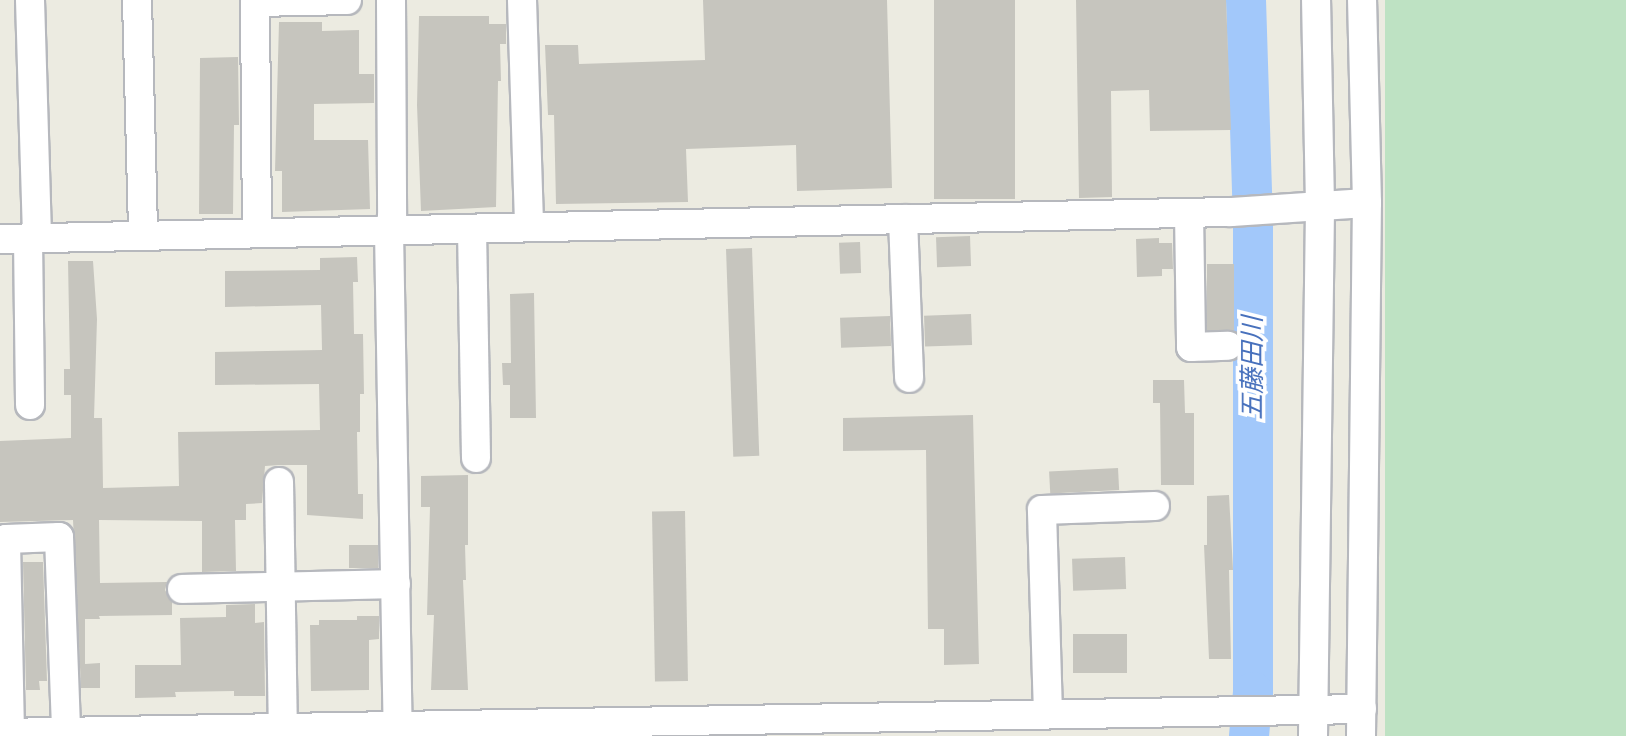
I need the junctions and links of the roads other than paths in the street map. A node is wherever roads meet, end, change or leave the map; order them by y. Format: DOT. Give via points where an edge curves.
graph roads {
  1 [pos="30,0"];
  2 [pos="137,0"];
  3 [pos="347,0"];
  4 [pos="391,0"];
  5 [pos="522,0"];
  6 [pos="1316,0"];
  7 [pos="1362,0"];
  8 [pos="1367,203"];
  9 [pos="1320,206"];
  10 [pos="1189,213"];
  11 [pos="903,219"];
  12 [pos="529,227"];
  13 [pos="472,229"];
  14 [pos="389,231"];
  15 [pos="257,233"];
  16 [pos="143,236"];
  17 [pos="22,238"];
  18 [pos="1228,346"];
  19 [pos="909,378"];
  20 [pos="30,405"];
  21 [pos="476,458"];
  22 [pos="279,482"];
  23 [pos="1155,506"];
  24 [pos="396,584"];
  25 [pos="281,587"];
  26 [pos="182,589"];
  27 [pos="1048,714"];
  28 [pos="1313,723"];
  29 [pos="1362,723"];
  30 [pos="398,727"];
  31 [pos="283,729"];
  32 [pos="66,732"];
  33 [pos="5,733"];
  34 [pos="119,734"];
  1 -- 17 [label="street"];
  2 -- 16 [label="street"];
  3 -- 15 [label="street" via="255,2"];
  4 -- 14 [label="street"];
  5 -- 12 [label="street"];
  6 -- 9 [label="street"];
  7 -- 8 [label="street"];
  8 -- 9 [label="street"];
  8 -- 29 [label="street"];
  9 -- 10 [label="street"];
  9 -- 28 [label="street"];
  10 -- 11 [label="street"];
  10 -- 18 [label="street" via="1191,347"];
  11 -- 12 [label="street"];
  11 -- 19 [label="street"];
  12 -- 13 [label="street"];
  13 -- 14 [label="street"];
  13 -- 21 [label="street"];
  14 -- 15 [label="street"];
  14 -- 24 [label="street"];
  15 -- 16 [label="street"];
  16 -- 17 [label="street"];
  17 -- 20 [label="street"];
  22 -- 25 [label="street"];
  23 -- 27 [label="street" via="1042,510"];
  24 -- 25 [label="street"];
  24 -- 30 [label="street"];
  25 -- 26 [label="street"];
  25 -- 31 [label="street"];
  27 -- 28 [label="street" via="1271,710"];
  27 -- 30 [label="street"];
  28 -- 29 [label="street"];
  30 -- 31 [label="street"];
  31 -- 34 [label="street"];
  32 -- 33 [label="street"];
  32 -- 33 [label="street" via="59,537 6,539"];
  32 -- 34 [label="street"];
}
